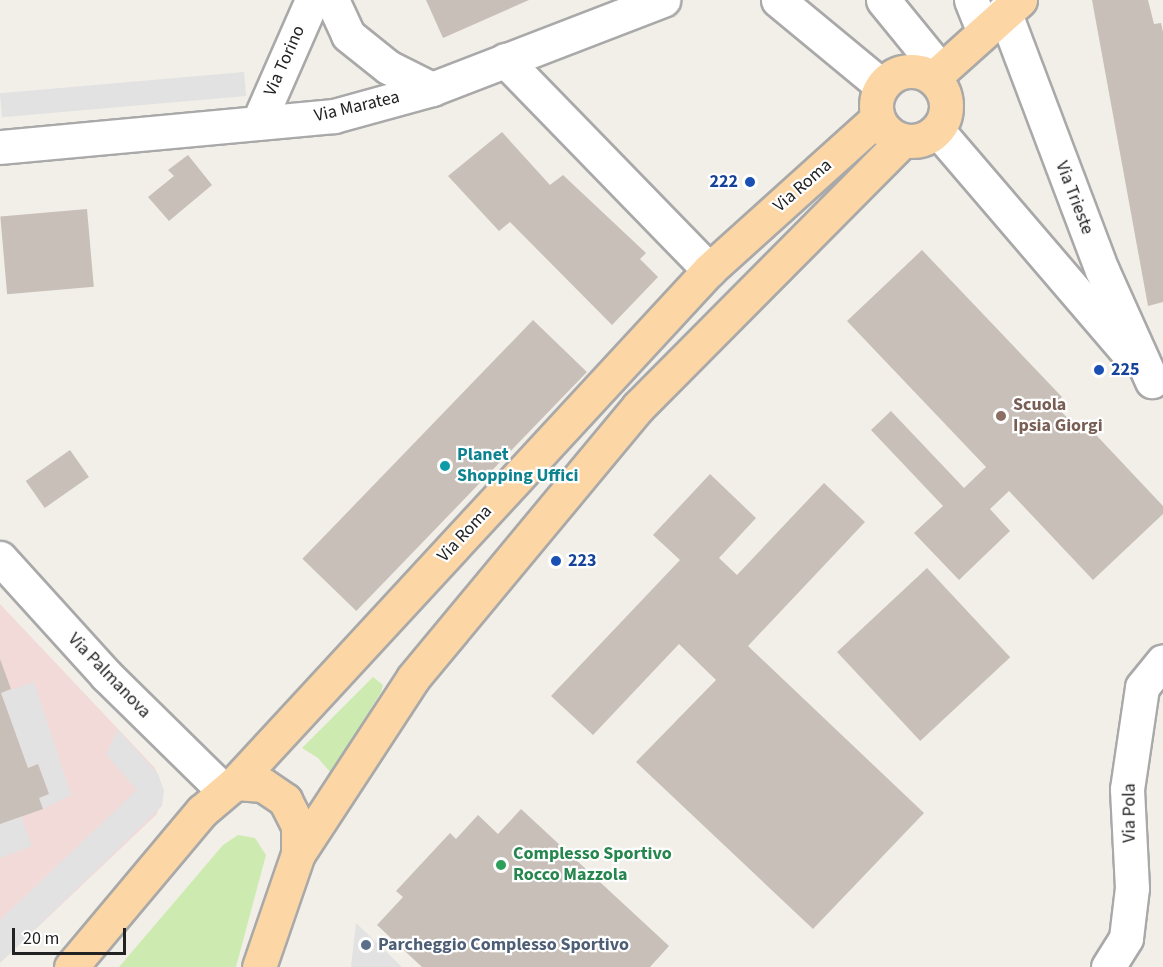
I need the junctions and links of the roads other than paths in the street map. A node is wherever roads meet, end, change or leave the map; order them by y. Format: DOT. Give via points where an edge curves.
graph roads {
  1 [pos="312,0"];
  2 [pos="332,0"];
  3 [pos="663,0"];
  4 [pos="778,0"];
  5 [pos="883,0"];
  6 [pos="994,10"];
  7 [pos="505,60"];
  8 [pos="937,74"];
  9 [pos="882,86"];
  10 [pos="432,89"];
  11 [pos="878,118"];
  12 [pos="258,123"];
  13 [pos="938,131"];
  14 [pos="902,141"];
  15 [pos="0,147"];
  16 [pos="709,270"];
  17 [pos="1157,389"];
  18 [pos="0,558"];
  19 [pos="1163,661"];
  20 [pos="229,786"];
  21 [pos="298,854"];
  22 [pos="71,967"];
  23 [pos="259,967"];
  24 [pos="1108,967"];
  1 -- 12 [label="street, Via Torino"];
  2 -- 10 [label="street" via="348,35 388,67"];
  3 -- 7 [label="street, Via Maratea"];
  4 -- 9 [label="street"];
  5 -- 8 [label="street"];
  6 -- 8 [label="main road"];
  6 -- 17 [label="street, Via Trieste" via="1102,270"];
  7 -- 10 [label="street, Via Maratea"];
  7 -- 16 [label="street"];
  8 -- 9 [label="main road" via="906,71"];
  8 -- 13 [label="main road" via="947,113"];
  9 -- 11 [label="main road" via="876,102"];
  10 -- 12 [label="street, Via Maratea" via="334,116"];
  11 -- 14 [label="main road" via="888,133"];
  11 -- 16 [label="main road, Via Roma"];
  12 -- 15 [label="street, Via Maratea"];
  13 -- 14 [label="main road" via="921,141"];
  13 -- 17 [label="street, Via Trieste"];
  14 -- 21 [label="main road, Via Roma" via="638,407 413,678"];
  16 -- 20 [label="main road, Via Roma"];
  18 -- 20 [label="street, Via Palmanova" via="106,675"];
  19 -- 24 [label="street, Via Pola" via="1142,687 1127,789 1132,888 1126,938"];
  20 -- 21 [label="main road" via="263,785 285,800 298,825"];
  20 -- 22 [label="main road, Via Roma"];
  21 -- 23 [label="main road, Via Roma"];
}
